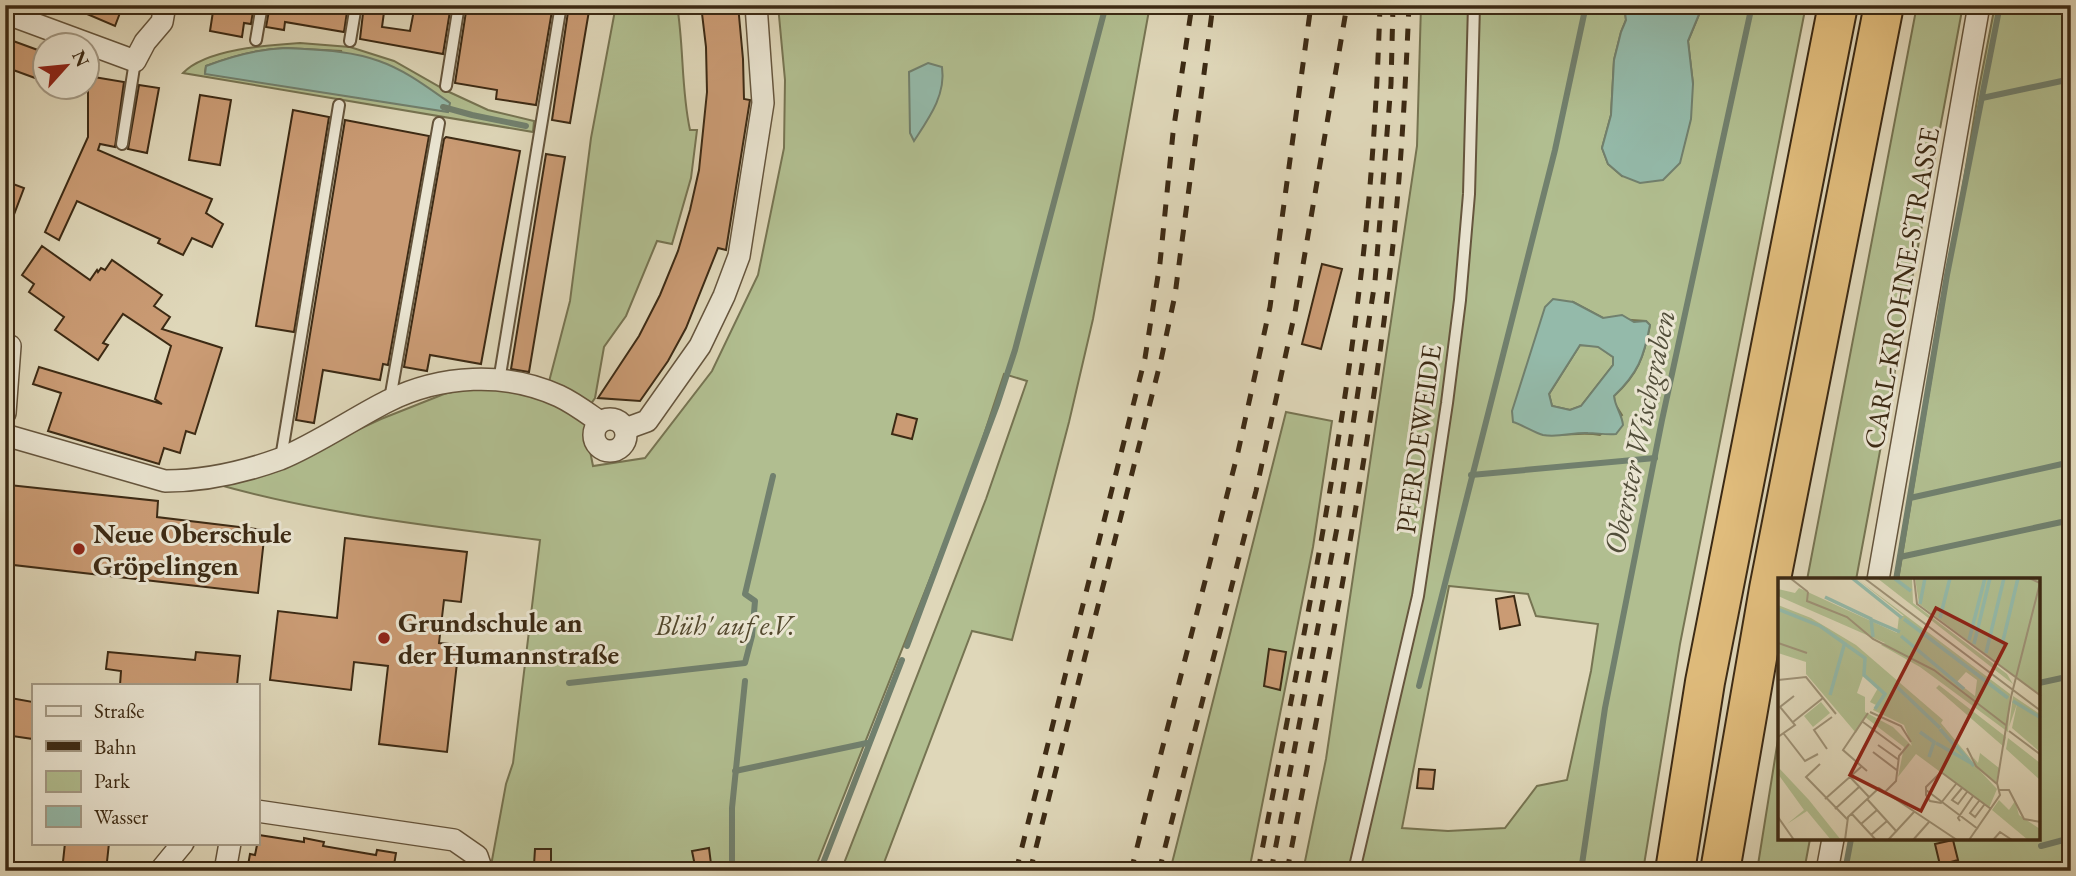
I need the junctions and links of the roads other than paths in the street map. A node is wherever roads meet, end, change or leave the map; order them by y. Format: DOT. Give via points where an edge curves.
graph roads {
  1 [pos="165,5"];
  2 [pos="262,5"];
  3 [pos="356,5"];
  4 [pos="459,5"];
  5 [pos="561,5"];
  6 [pos="756,5"];
  7 [pos="1474,5"];
  8 [pos="1838,5"];
  9 [pos="1884,5"];
  10 [pos="1979,5"];
  11 [pos="5,13"];
  12 [pos="256,40"];
  13 [pos="350,41"];
  14 [pos="135,61"];
  15 [pos="446,86"];
  16 [pos="339,105"];
  17 [pos="439,123"];
  18 [pos="122,144"];
  19 [pos="8,345"];
  20 [pos="499,381"];
  21 [pos="390,400"];
  22 [pos="5,413"];
  23 [pos="5,435"];
  24 [pos="281,458"];
  25 [pos="1878,578"];
  26 [pos="259,811"];
  27 [pos="1833,841"];
  28 [pos="182,844"];
  29 [pos="230,844"];
  30 [pos="160,871"];
  31 [pos="225,871"];
  32 [pos="482,871"];
  33 [pos="1354,871"];
  34 [pos="1675,871"];
  35 [pos="1720,871"];
  36 [pos="1827,871"];
  1 -- 14 [label="street" via="162,22"];
  2 -- 12 [label="lane"];
  3 -- 13 [label="lane"];
  4 -- 15 [label="lane"];
  5 -- 20 [label="lane"];
  6 -- 20 [label="street" via="763,103 739,256 699,346 647,421 625,429 617,420 600,422 561,397"];
  7 -- 33 [label="lane, PFERDEWEIDE" via="1469,194 1447,403 1418,597"];
  8 -- 34 [label="highway" via="1705,682"];
  9 -- 35 [label="highway" via="1769,589"];
  10 -- 25 [label="street, CARL-KROHNE-STRASSE"];
  11 -- 14 [label="street"];
  14 -- 18 [label="lane"];
  16 -- 24 [label="lane"];
  17 -- 21 [label="lane"];
  19 -- 22 [label="street"];
  20 -- 21 [label="street" via="434,384"];
  21 -- 24 [label="street"];
  23 -- 24 [label="street" via="165,481 209,478"];
  26 -- 32 [label="street" via="454,840 477,856"];
  27 -- 36 [label="street"];
  28 -- 30 [label="street"];
  29 -- 31 [label="street"];
}
